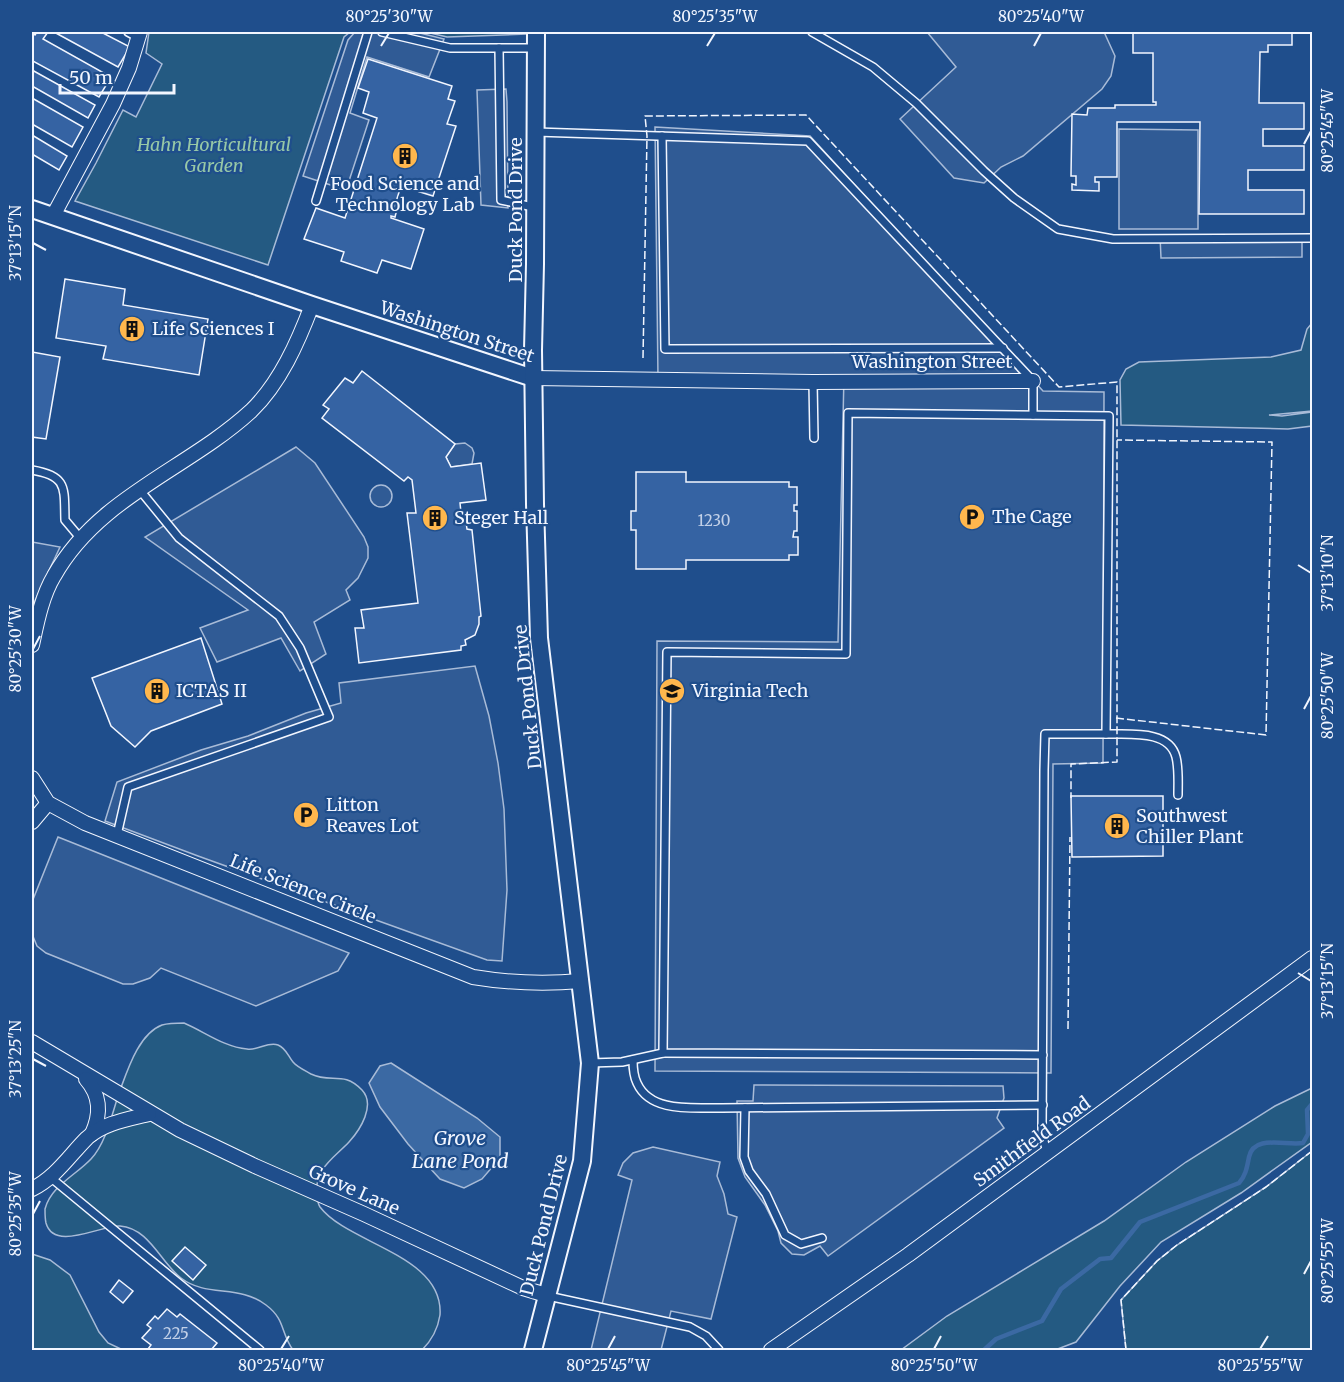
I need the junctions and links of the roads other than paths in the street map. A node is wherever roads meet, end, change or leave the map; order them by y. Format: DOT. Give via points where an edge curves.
graph roads {
  1 [pos="368,32"];
  2 [pos="382,32"];
  3 [pos="812,32"];
  4 [pos="135,34"];
  5 [pos="536,40"];
  6 [pos="499,48"];
  7 [pos="536,132"];
  8 [pos="662,136"];
  9 [pos="316,201"];
  10 [pos="536,208"];
  11 [pos="32,209"];
  12 [pos="53,216"];
  13 [pos="1312,238"];
  14 [pos="312,305"];
  15 [pos="1003,348"];
  16 [pos="533,378"];
  17 [pos="1033,381"];
  18 [pos="813,382"];
  19 [pos="1033,415"];
  20 [pos="814,438"];
  21 [pos="32,470"];
  22 [pos="139,489"];
  23 [pos="81,539"];
  24 [pos="32,645"];
  25 [pos="1106,734"];
  26 [pos="32,778"];
  27 [pos="1179,795"];
  28 [pos="48,803"];
  29 [pos="32,822"];
  30 [pos="117,835"];
  31 [pos="1312,958"];
  32 [pos="581,981"];
  33 [pos="32,1042"];
  34 [pos="663,1053"];
  35 [pos="1043,1055"];
  36 [pos="633,1060"];
  37 [pos="590,1063"];
  38 [pos="78,1070"];
  39 [pos="1043,1105"];
  40 [pos="745,1108"];
  41 [pos="149,1114"];
  42 [pos="92,1134"];
  43 [pos="1047,1153"];
  44 [pos="50,1177"];
  45 [pos="32,1189"];
  46 [pos="822,1238"];
  47 [pos="546,1295"];
  48 [pos="260,1350"];
  49 [pos="533,1350"];
  50 [pos="719,1350"];
  51 [pos="771,1350"];
  1 -- 9 [label="lane"];
  2 -- 6 [label="lane" via="450,48"];
  3 -- 13 [label="lane" via="873,67 1014,198 1058,229 1113,239"];
  4 -- 12 [label="street" via="129,68 113,104"];
  5 -- 6 [label="lane"];
  5 -- 7 [label="street, Duck Pond Drive"];
  6 -- 10 [label="lane" via="501,200"];
  7 -- 8 [label="lane"];
  7 -- 10 [label="street, Duck Pond Drive"];
  8 -- 15 [label="lane" via="808,141"];
  8 -- 15 [label="lane" via="665,349"];
  10 -- 16 [label="street, Duck Pond Drive"];
  11 -- 12 [label="street, Washington Street"];
  12 -- 14 [label="street, Washington Street"];
  14 -- 16 [label="street, Washington Street"];
  14 -- 22 [label="street" via="277,379 252,410"];
  15 -- 17 [label="lane"];
  16 -- 18 [label="street, Washington Street"];
  16 -- 32 [label="street, Duck Pond Drive" via="539,638"];
  17 -- 18 [label="street, Washington Street"];
  17 -- 19 [label="lane"];
  18 -- 20 [label="lane"];
  19 -- 25 [label="lane" via="1109,416"];
  19 -- 34 [label="lane" via="848,413 846,654 667,652"];
  21 -- 23 [label="lane" via="50,473 60,481 65,520"];
  22 -- 23 [label="street"];
  22 -- 30 [label="lane" via="179,538 279,616 300,648 329,717 128,787"];
  23 -- 24 [label="street" via="53,577"];
  25 -- 27 [label="lane" via="1157,736 1170,744 1176,756"];
  25 -- 35 [label="lane" via="1045,734"];
  26 -- 28 [label="street, Life Science Circle"];
  28 -- 29 [label="street"];
  28 -- 30 [label="street, Life Science Circle"];
  30 -- 32 [label="street, Life Science Circle" via="473,977 499,981"];
  31 -- 43 [label="street, Smithfield Road"];
  32 -- 37 [label="street, Duck Pond Drive"];
  33 -- 38 [label="street, Grove Lane"];
  34 -- 35 [label="lane"];
  34 -- 36 [label="lane"];
  35 -- 39 [label="lane"];
  36 -- 37 [label="lane"];
  36 -- 40 [label="lane" via="637,1083 656,1102 669,1107"];
  37 -- 47 [label="street, Duck Pond Drive" via="582,1161"];
  38 -- 41 [label="street, Grove Lane"];
  38 -- 42 [label="street" via="98,1098"];
  39 -- 40 [label="lane"];
  39 -- 43 [label="lane" via="1042,1133"];
  40 -- 46 [label="lane" via="744,1157 748,1171 766,1194 785,1235 801,1244"];
  41 -- 42 [label="street" via="121,1120"];
  41 -- 47 [label="street, Grove Lane" via="255,1166"];
  42 -- 44 [label="street"];
  43 -- 51 [label="street, Smithfield Road"];
  44 -- 45 [label="street"];
  44 -- 48 [label="lane"];
  47 -- 49 [label="street, Duck Pond Drive"];
  47 -- 50 [label="lane" via="690,1327"];
}
